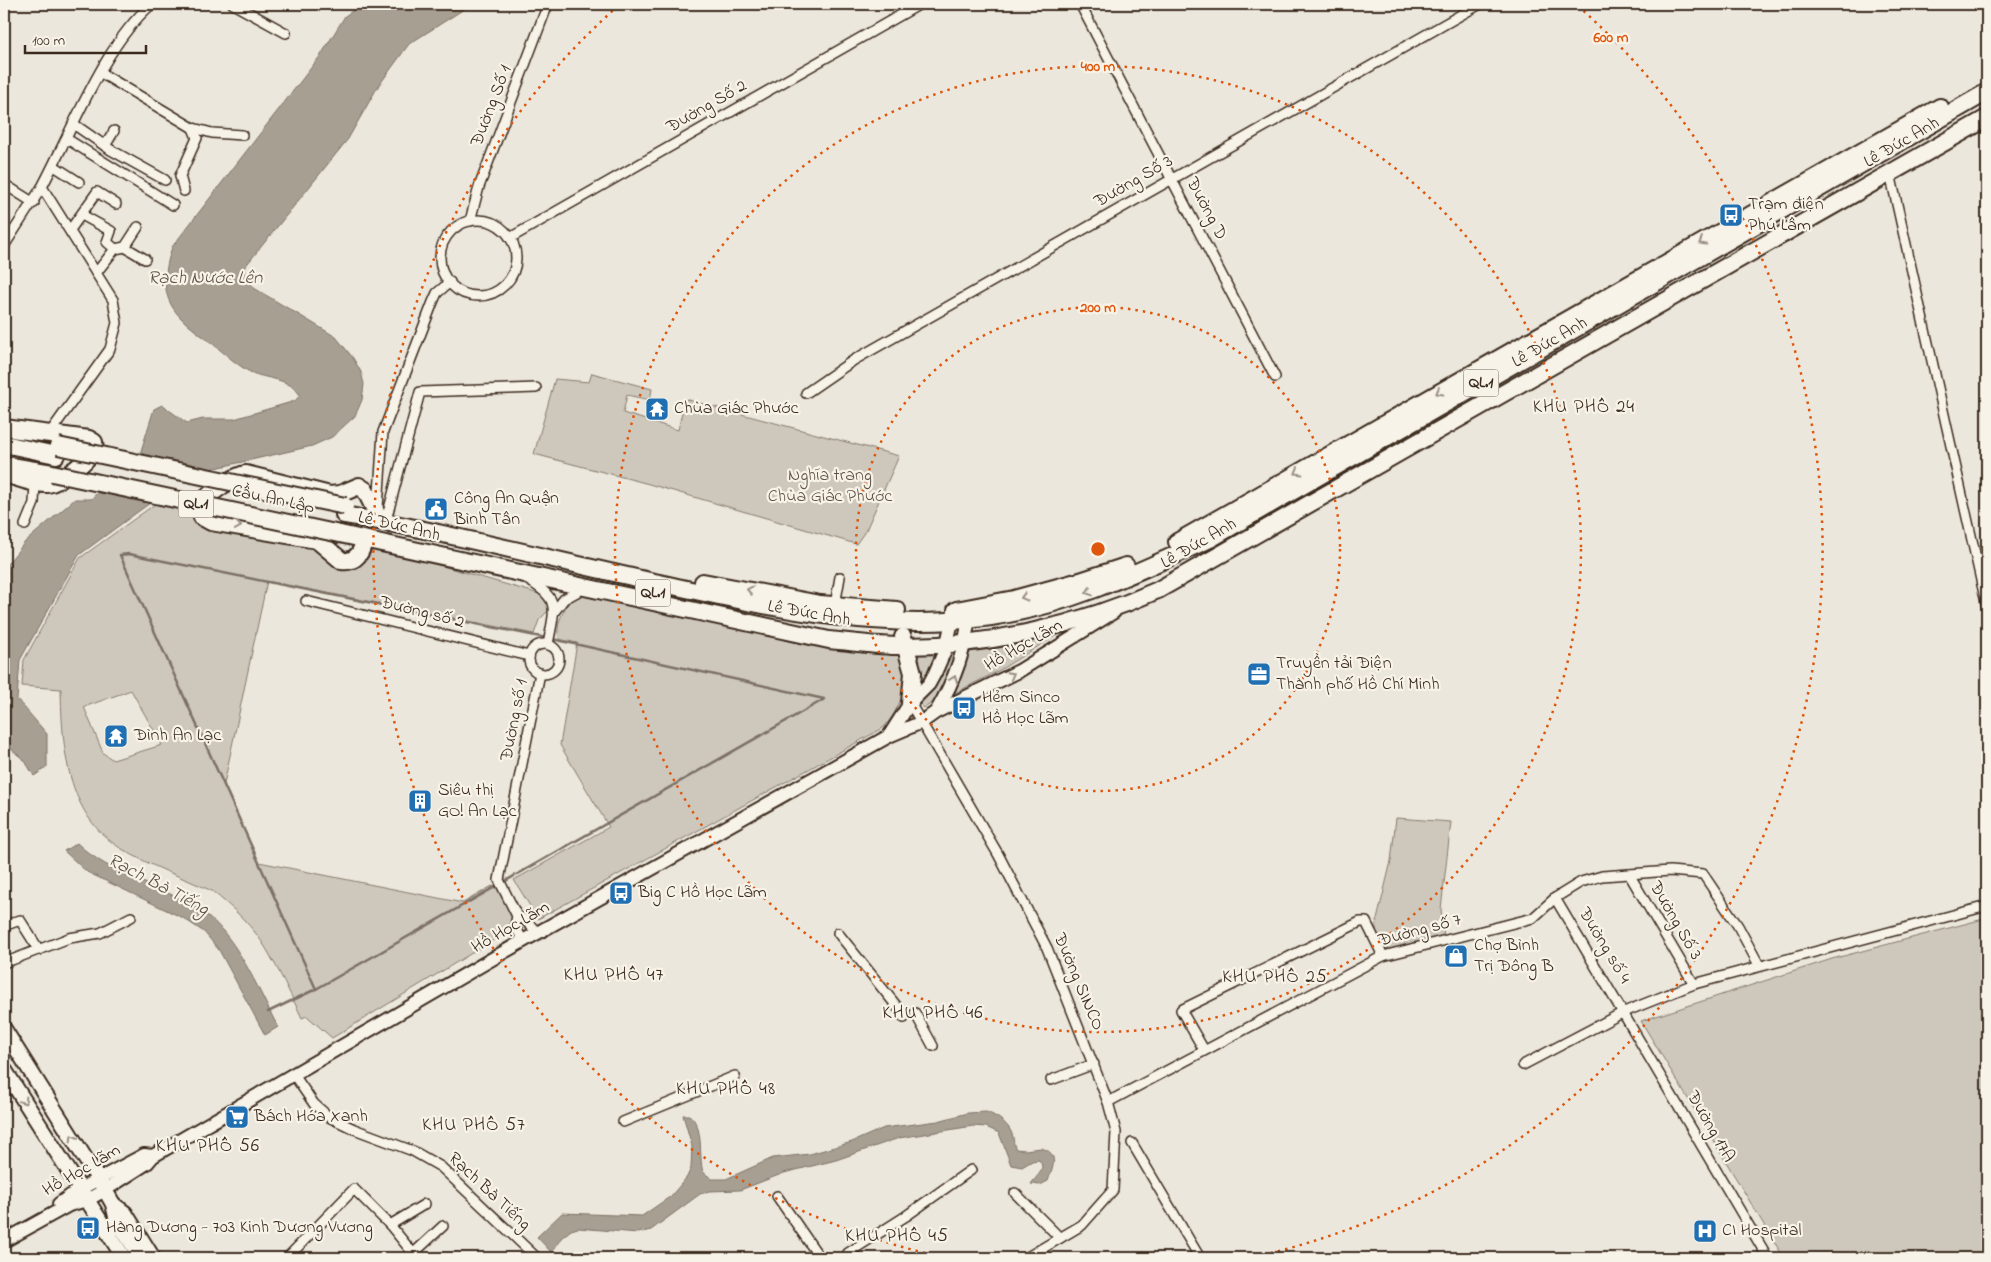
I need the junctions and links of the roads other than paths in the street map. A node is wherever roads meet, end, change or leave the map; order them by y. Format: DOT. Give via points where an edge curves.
graph roads {
  1 [pos="152,4"];
  2 [pos="233,4"];
  3 [pos="548,4"];
  4 [pos="920,4"];
  5 [pos="1080,4"];
  6 [pos="1480,4"];
  7 [pos="286,33"];
  8 [pos="100,73"];
  9 [pos="1987,80"];
  10 [pos="1987,92"];
  11 [pos="1987,105"];
  12 [pos="1987,118"];
  13 [pos="74,125"];
  14 [pos="193,128"];
  15 [pos="114,131"];
  16 [pos="242,135"];
  17 [pos="67,139"];
  18 [pos="105,146"];
  19 [pos="54,166"];
  20 [pos="1890,173"];
  21 [pos="1172,179"];
  22 [pos="165,180"];
  23 [pos="79,182"];
  24 [pos="4,184"];
  25 [pos="42,187"];
  26 [pos="184,191"];
  27 [pos="34,203"];
  28 [pos="116,204"];
  29 [pos="173,205"];
  30 [pos="82,215"];
  31 [pos="470,221"];
  32 [pos="138,226"];
  33 [pos="70,230"];
  34 [pos="1775,232"];
  35 [pos="510,238"];
  36 [pos="4,246"];
  37 [pos="125,247"];
  38 [pos="115,249"];
  39 [pos="145,259"];
  40 [pos="96,273"];
  41 [pos="450,282"];
  42 [pos="1275,377"];
  43 [pos="536,388"];
  44 [pos="806,393"];
  45 [pos="4,428"];
  46 [pos="4,436"];
  47 [pos="4,444"];
  48 [pos="4,454"];
  49 [pos="54,454"];
  50 [pos="4,465"];
  51 [pos="4,474"];
  52 [pos="35,482"];
  53 [pos="382,519"];
  54 [pos="342,520"];
  55 [pos="25,525"];
  56 [pos="364,540"];
  57 [pos="516,550"];
  58 [pos="519,574"];
  59 [pos="840,578"];
  60 [pos="585,588"];
  61 [pos="1132,598"];
  62 [pos="306,601"];
  63 [pos="835,606"];
  64 [pos="1987,607"];
  65 [pos="554,612"];
  66 [pos="960,626"];
  67 [pos="904,640"];
  68 [pos="548,644"];
  69 [pos="530,656"];
  70 [pos="540,674"];
  71 [pos="910,703"];
  72 [pos="936,712"];
  73 [pos="922,722"];
  74 [pos="889,736"];
  75 [pos="1629,874"];
  76 [pos="1556,898"];
  77 [pos="1987,906"];
  78 [pos="517,916"];
  79 [pos="131,917"];
  80 [pos="4,926"];
  81 [pos="538,933"];
  82 [pos="838,933"];
  83 [pos="523,941"];
  84 [pos="40,950"];
  85 [pos="1383,956"];
  86 [pos="4,963"];
  87 [pos="1759,965"];
  88 [pos="1694,984"];
  89 [pos="1624,1012"];
  90 [pos="914,1013"];
  91 [pos="904,1018"];
  92 [pos="4,1029"];
  93 [pos="933,1046"];
  94 [pos="1204,1050"];
  95 [pos="1094,1064"];
  96 [pos="1523,1065"];
  97 [pos="4,1069"];
  98 [pos="292,1076"];
  99 [pos="736,1076"];
  100 [pos="1051,1080"];
  101 [pos="1108,1102"];
  102 [pos="623,1122"];
  103 [pos="1132,1143"];
  104 [pos="971,1170"];
  105 [pos="102,1185"];
  106 [pos="1015,1193"];
  107 [pos="83,1194"];
  108 [pos="777,1196"];
  109 [pos="113,1204"];
  110 [pos="425,1204"];
  111 [pos="97,1216"];
  112 [pos="390,1224"];
  113 [pos="444,1226"];
  114 [pos="1060,1238"];
  115 [pos="4,1241"];
  116 [pos="114,1258"];
  117 [pos="124,1258"];
  118 [pos="140,1258"];
  119 [pos="153,1258"];
  120 [pos="287,1258"];
  121 [pos="530,1258"];
  122 [pos="537,1258"];
  123 [pos="820,1258"];
  124 [pos="845,1258"];
  125 [pos="1026,1258"];
  126 [pos="1200,1258"];
  127 [pos="1768,1258"];
  1 -- 8 [label="street" via="135,18"];
  2 -- 7 [label="street"];
  3 -- 31 [label="street, Đường Số 1" via="479,187"];
  4 -- 35 [label="street, Đường Số 2"];
  5 -- 21 [label="street, Đường D"];
  6 -- 21 [label="street, Đường Số 3"];
  8 -- 13 [label="street"];
  8 -- 14 [label="street"];
  9 -- 66 [label="highway, Lê Đức Anh / QL.1, one-way" via="1172,545 1122,568"];
  10 -- 66 [label="highway, Lê Đức Anh / QL.1, one-way" via="1210,538 1093,590"];
  11 -- 34 [label="highway, Lê Đức Anh / QL.1"];
  12 -- 20 [label="highway, Lê Đức Anh / QL.1"];
  13 -- 17 [label="street"];
  13 -- 18 [label="street"];
  14 -- 16 [label="street"];
  14 -- 26 [label="street" via="197,138 180,176"];
  15 -- 18 [label="street"];
  17 -- 19 [label="street"];
  17 -- 29 [label="street"];
  18 -- 22 [label="street"];
  19 -- 23 [label="street"];
  19 -- 25 [label="street"];
  20 -- 34 [label="highway, Lê Đức Anh / QL.1"];
  20 -- 64 [label="street"];
  21 -- 42 [label="street, Đường D"];
  21 -- 44 [label="street, Đường Số 3" via="854,360"];
  24 -- 27 [label="street"];
  25 -- 27 [label="street"];
  25 -- 33 [label="street"];
  27 -- 36 [label="street"];
  28 -- 30 [label="street" via="97,192"];
  30 -- 33 [label="street"];
  30 -- 38 [label="street" via="111,231 107,242"];
  31 -- 35 [label="street" via="494,223"];
  31 -- 41 [label="street" via="449,233 442,248 441,264"];
  32 -- 37 [label="street"];
  33 -- 40 [label="street"];
  34 -- 61 [label="highway, Lê Đức Anh / QL.1" via="1204,565"];
  35 -- 41 [label="street" via="515,248 516,264 510,279 498,290 474,296 459,291"];
  37 -- 38 [label="street"];
  37 -- 39 [label="street"];
  38 -- 40 [label="street"];
  40 -- 49 [label="street" via="113,300 117,323 110,348"];
  41 -- 53 [label="street" via="437,293 383,432"];
  43 -- 53 [label="street" via="420,392"];
  45 -- 49 [label="highway"];
  46 -- 49 [label="highway, QL.1"];
  47 -- 49 [label="highway, QL.1"];
  48 -- 49 [label="highway, QL.1"];
  49 -- 50 [label="highway, QL.1"];
  49 -- 52 [label="highway" via="92,439 95,444 95,449 78,466 58,481 48,484"];
  49 -- 54 [label="highway, Cầu An Lập / QL.1"];
  51 -- 52 [label="highway"];
  52 -- 55 [label="street" via="34,503"];
  53 -- 54 [label="highway, Lê Đức Anh / QL.1"];
  53 -- 56 [label="highway, one-way" via="365,490 359,486 330,495 246,474 237,476 214,492 200,507 202,517 211,522 317,540 342,561 356,558"];
  53 -- 57 [label="highway, Lê Đức Anh / QL.1"];
  54 -- 56 [label="highway, Lê Đức Anh / QL.1"];
  54 -- 67 [label="highway, Lê Đức Anh / QL.1" via="796,626"];
  56 -- 58 [label="highway, Lê Đức Anh / QL.1"];
  63 -- 57 [label="highway, Lê Đức Anh / QL.1, one-way" via="545,550"];
  57 -- 66 [label="highway, Lê Đức Anh / QL.1" via="763,606 870,621"];
  58 -- 60 [label="highway, Lê Đức Anh / QL.1"];
  58 -- 65 [label="street" via="546,590"];
  59 -- 63 [label="street"];
  60 -- 65 [label="street" via="564,599"];
  60 -- 67 [label="highway, Lê Đức Anh / QL.1" via="829,640"];
  61 -- 66 [label="highway, Lê Đức Anh / QL.1" via="1004,638"];
  72 -- 61 [label="main road, Hồ Học Lãm, one-way" via="1019,671"];
  62 -- 69 [label="street, Đường số 2"];
  63 -- 66 [label="highway, Lê Đức Anh / QL.1" via="883,610"];
  65 -- 68 [label="street"];
  66 -- 67 [label="highway, Lê Đức Anh / QL.1"];
  66 -- 71 [label="main road, Hồ Học Lãm" via="932,679"];
  72 -- 66 [label="main road, Hồ Học Lãm, one-way" via="952,685"];
  67 -- 71 [label="highway" via="913,673"];
  68 -- 69 [label="street" via="534,648"];
  68 -- 70 [label="street" via="556,650 559,660 555,669"];
  69 -- 70 [label="street" via="533,669"];
  70 -- 78 [label="street, Đường số 1" via="499,880"];
  71 -- 73 [label="street, Đường SINCO"];
  71 -- 74 [label="main road, Hồ Học Lãm"];
  72 -- 73 [label="main road, Hồ Học Lãm"];
  73 -- 74 [label="main road, Hồ Học Lãm"];
  73 -- 95 [label="street, Đường SINCO" via="1048,948"];
  74 -- 81 [label="main road, Hồ Học Lãm"];
  75 -- 76 [label="street, Đường số 7" via="1581,882"];
  75 -- 87 [label="street" via="1670,871 1703,874 1738,926"];
  75 -- 88 [label="street, Đường Số 3"];
  76 -- 85 [label="street, Đường số 7" via="1533,918"];
  76 -- 89 [label="street, Đường số 4"];
  77 -- 87 [label="street"];
  78 -- 81 [label="street, Đường số 1"];
  78 -- 83 [label="street, Đường số 1" via="515,926"];
  79 -- 84 [label="street" via="100,934 69,938"];
  80 -- 84 [label="street" via="20,920"];
  81 -- 83 [label="main road, Hồ Học Lãm"];
  82 -- 91 [label="street"];
  83 -- 98 [label="main road, Hồ Học Lãm"];
  84 -- 86 [label="street"];
  85 -- 94 [label="street, Đường số 7"];
  85 -- 94 [label="street" via="1366,922 1360,922 1181,1010"];
  87 -- 88 [label="street"];
  88 -- 89 [label="street"];
  89 -- 96 [label="street"];
  89 -- 127 [label="street, Đường 17A"];
  90 -- 93 [label="street"];
  105 -- 92 [label="main road, one-way"];
  94 -- 101 [label="street, Đường số 7"];
  95 -- 100 [label="street"];
  95 -- 101 [label="street, Đường SINCO"];
  97 -- 107 [label="main road, one-way"];
  98 -- 105 [label="main road, Hồ Học Lãm" via="153,1156 144,1155"];
  98 -- 121 [label="street, Rạch Bà Tiếng" via="310,1107 332,1124 411,1155 438,1171"];
  98 -- 122 [label="street, Rạch Bà Tiếng" via="329,1117 413,1150 441,1168"];
  99 -- 102 [label="street"];
  101 -- 114 [label="street, Đường SINCO" via="1116,1132 1113,1190 1082,1225"];
  103 -- 126 [label="street"];
  104 -- 124 [label="street"];
  105 -- 107 [label="main road, Hồ Học Lãm"];
  105 -- 109 [label="main road"];
  106 -- 114 [label="street"];
  107 -- 111 [label="main road"];
  107 -- 115 [label="main road, Hồ Học Lãm"];
  108 -- 123 [label="street"];
  109 -- 118 [label="main road" via="117,1221"];
  109 -- 119 [label="main road" via="125,1212"];
  110 -- 112 [label="street"];
  111 -- 116 [label="main road" via="99,1233"];
  111 -- 117 [label="main road"];
  112 -- 113 [label="street" via="413,1252"];
  112 -- 120 [label="street" via="354,1188"];
  114 -- 125 [label="street, Đường SINCO"];
}
